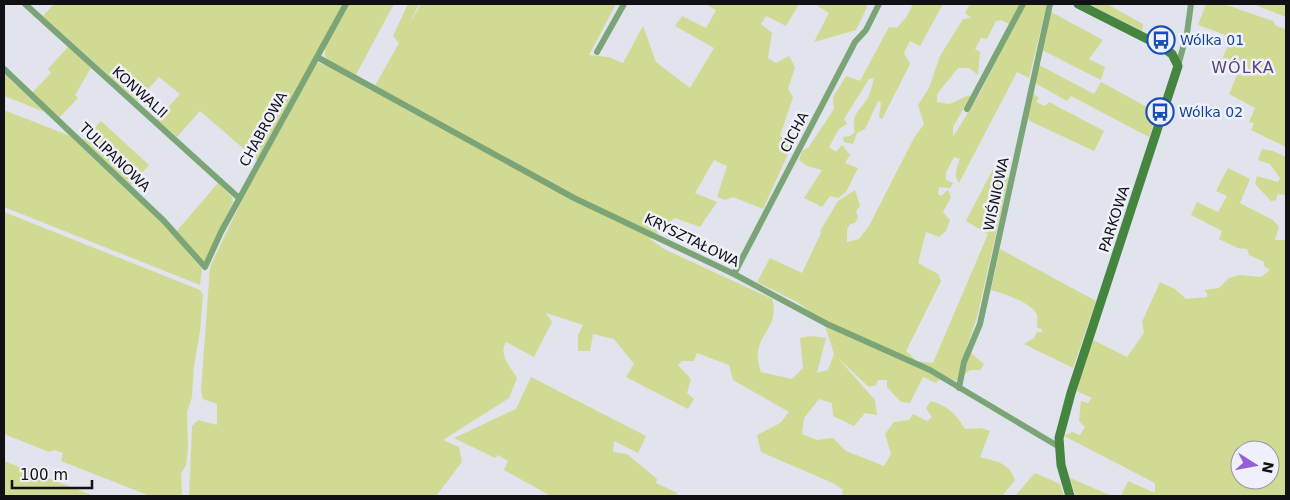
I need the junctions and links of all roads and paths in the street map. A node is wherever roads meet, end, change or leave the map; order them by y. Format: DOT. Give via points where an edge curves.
graph roads {
  1 [pos="25,4"];
  2 [pos="346,4"];
  3 [pos="624,4"];
  4 [pos="879,4"];
  5 [pos="1023,4"];
  6 [pos="1050,4"];
  7 [pos="1078,4"];
  8 [pos="1191,4"];
  9 [pos="597,52"];
  10 [pos="317,57"];
  11 [pos="1178,66"];
  12 [pos="4,69"];
  13 [pos="968,110"];
  14 [pos="239,198"];
  15 [pos="205,267"];
  16 [pos="734,274"];
  17 [pos="958,388"];
  18 [pos="1058,443"];
  19 [pos="1070,496"];
  1 -- 14 [label="street, KONWALII"];
  2 -- 10 [label="street, CHABROWA"];
  3 -- 9 [label="street"];
  4 -- 16 [label="street, CICHA" via="866,30 855,42"];
  5 -- 13 [label="street"];
  6 -- 17 [label="street, WIŚNIOWA" via="980,324 964,362"];
  7 -- 11 [label="street" via="1161,46 1172,54"];
  8 -- 11 [label="street, PARKOWA"];
  10 -- 14 [label="street, CHABROWA"];
  10 -- 16 [label="street, KRYSZTAŁOWA" via="574,198"];
  11 -- 18 [label="street, PARKOWA" via="1071,393"];
  12 -- 15 [label="street, TULIPANOWA" via="164,221"];
  14 -- 15 [label="street, CHABROWA"];
  16 -- 17 [label="street, KRYSZTAŁOWA" via="827,324 930,370"];
  17 -- 18 [label="street, KRYSZTAŁOWA"];
  18 -- 19 [label="street, PARKOWA"];
}
